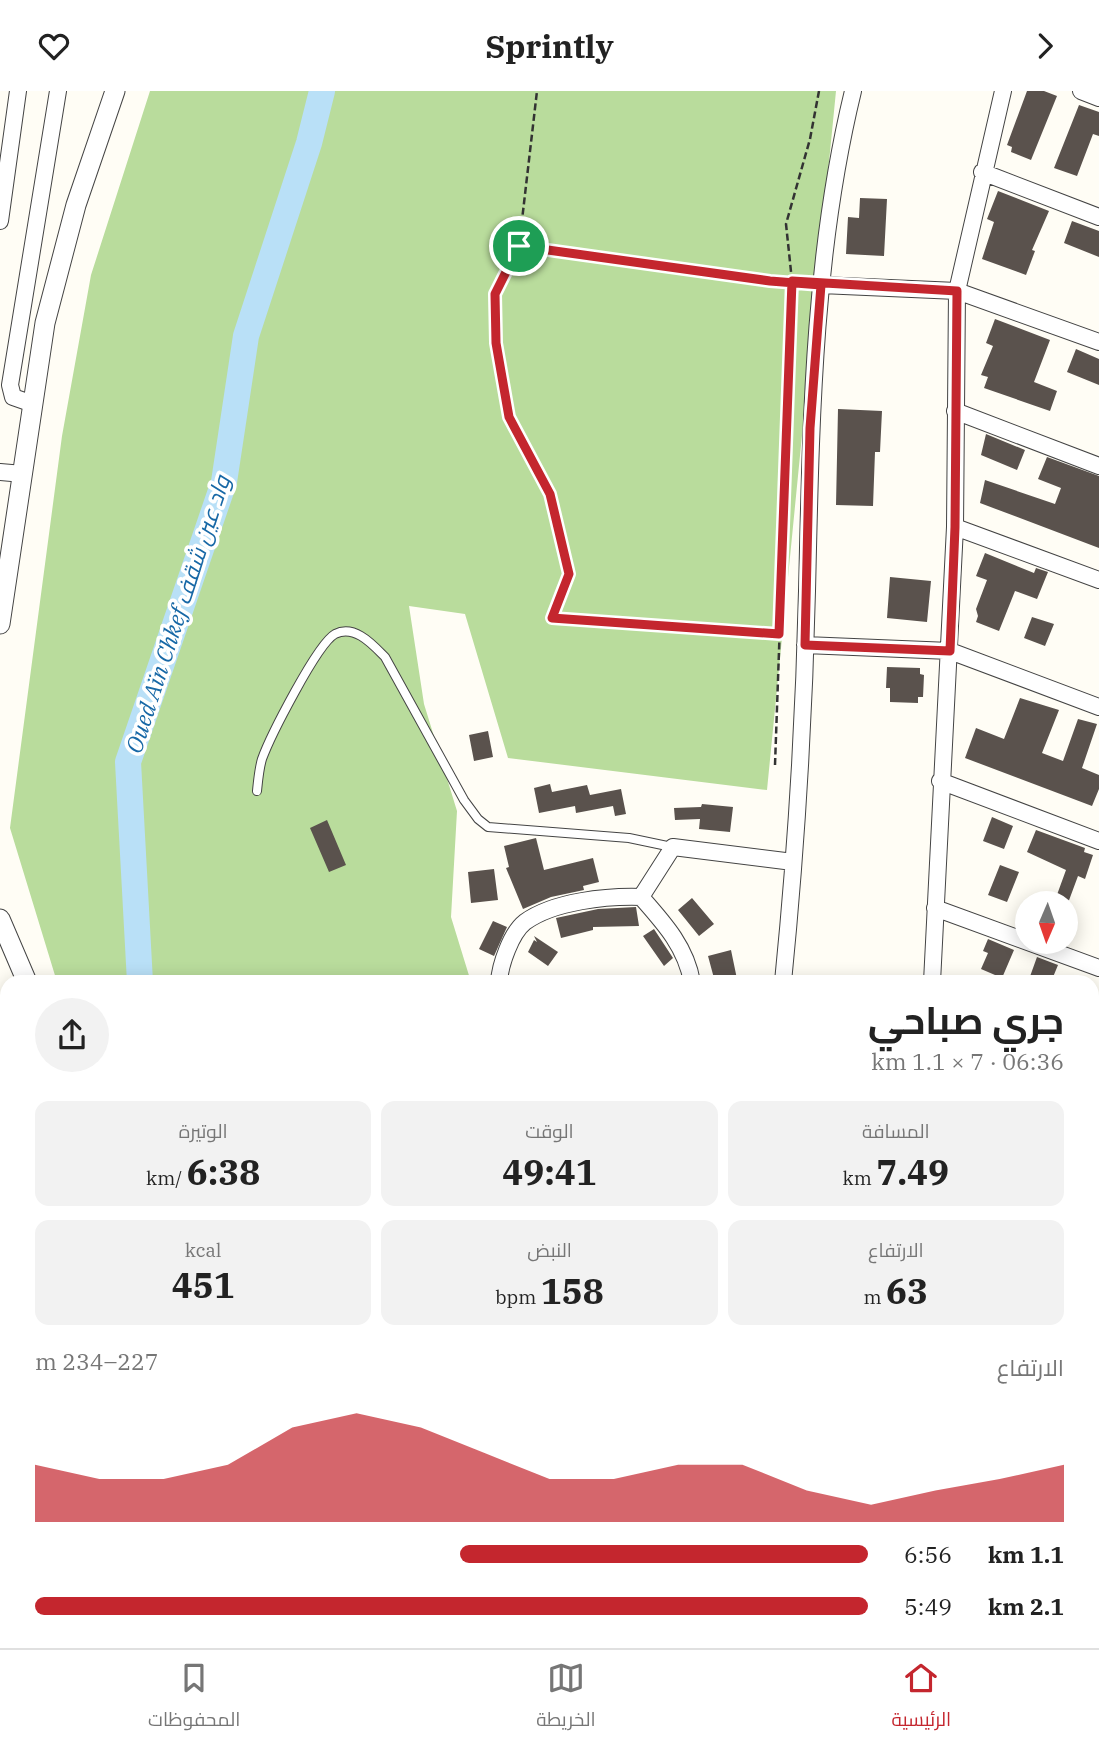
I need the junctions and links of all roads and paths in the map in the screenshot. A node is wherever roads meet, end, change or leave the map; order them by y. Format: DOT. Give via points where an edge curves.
graph roads {
  1 [pos="18,91"];
  2 [pos="58,91"];
  3 [pos="115,91"];
  4 [pos="537,91"];
  5 [pos="819,91"];
  6 [pos="853,91"];
  7 [pos="1003,91"];
  8 [pos="1081,91"];
  9 [pos="1099,98"];
  10 [pos="982,172"];
  11 [pos="4,179"];
  12 [pos="1099,217"];
  13 [pos="0,221"];
  14 [pos="519,246"];
  15 [pos="792,281"];
  16 [pos="821,285"];
  17 [pos="957,291"];
  18 [pos="1099,342"];
  19 [pos="33,404"];
  20 [pos="955,411"];
  21 [pos="1099,466"];
  22 [pos="0,472"];
  23 [pos="23,474"];
  24 [pos="955,527"];
  25 [pos="1099,580"];
  26 [pos="0,624"];
  27 [pos="779,634"];
  28 [pos="805,645"];
  29 [pos="950,651"];
  30 [pos="1099,707"];
  31 [pos="775,765"];
  32 [pos="940,781"];
  33 [pos="257,791"];
  34 [pos="1099,841"];
  35 [pos="673,848"];
  36 [pos="793,862"];
  37 [pos="641,897"];
  38 [pos="935,908"];
  39 [pos="0,919"];
  40 [pos="1099,968"];
  41 [pos="24,975"];
  42 [pos="501,975"];
  43 [pos="691,975"];
  44 [pos="784,975"];
  45 [pos="932,975"];
  1 -- 11 [label="street"];
  2 -- 19 [label="street" via="10,385 13,397"];
  3 -- 19 [label="street" via="76,205 49,310"];
  4 -- 14 [label="path"];
  5 -- 15 [label="path" via="786,224"];
  6 -- 16 [label="street" via="830,201"];
  7 -- 10 [label="street"];
  8 -- 9 [label="street"];
  10 -- 12 [label="street"];
  10 -- 17 [label="street"];
  11 -- 13 [label="street"];
  14 -- 15 [label="path"];
  14 -- 27 [label="path" via="495,294 496,343 509,417 550,494 569,574 552,618"];
  15 -- 16 [label="path"];
  15 -- 27 [label="path"];
  16 -- 17 [label="street"];
  16 -- 28 [label="street" via="810,428"];
  17 -- 18 [label="street"];
  17 -- 20 [label="street"];
  19 -- 23 [label="street"];
  20 -- 21 [label="street"];
  20 -- 24 [label="street"];
  22 -- 23 [label="street"];
  23 -- 26 [label="street"];
  24 -- 25 [label="street"];
  24 -- 29 [label="street"];
  27 -- 31 [label="path"];
  28 -- 29 [label="street"];
  28 -- 36 [label="street"];
  29 -- 30 [label="street"];
  29 -- 32 [label="street"];
  32 -- 34 [label="street"];
  32 -- 38 [label="street"];
  33 -- 35 [label="lane" via="262,759 310,664 337,633 353,632 385,657 464,800 488,827 629,838"];
  35 -- 36 [label="street"];
  35 -- 37 [label="street"];
  36 -- 44 [label="street"];
  37 -- 42 [label="street" via="606,896 524,923"];
  37 -- 43 [label="street" via="676,939"];
  38 -- 40 [label="street"];
  38 -- 45 [label="street"];
  39 -- 41 [label="street"];
}
